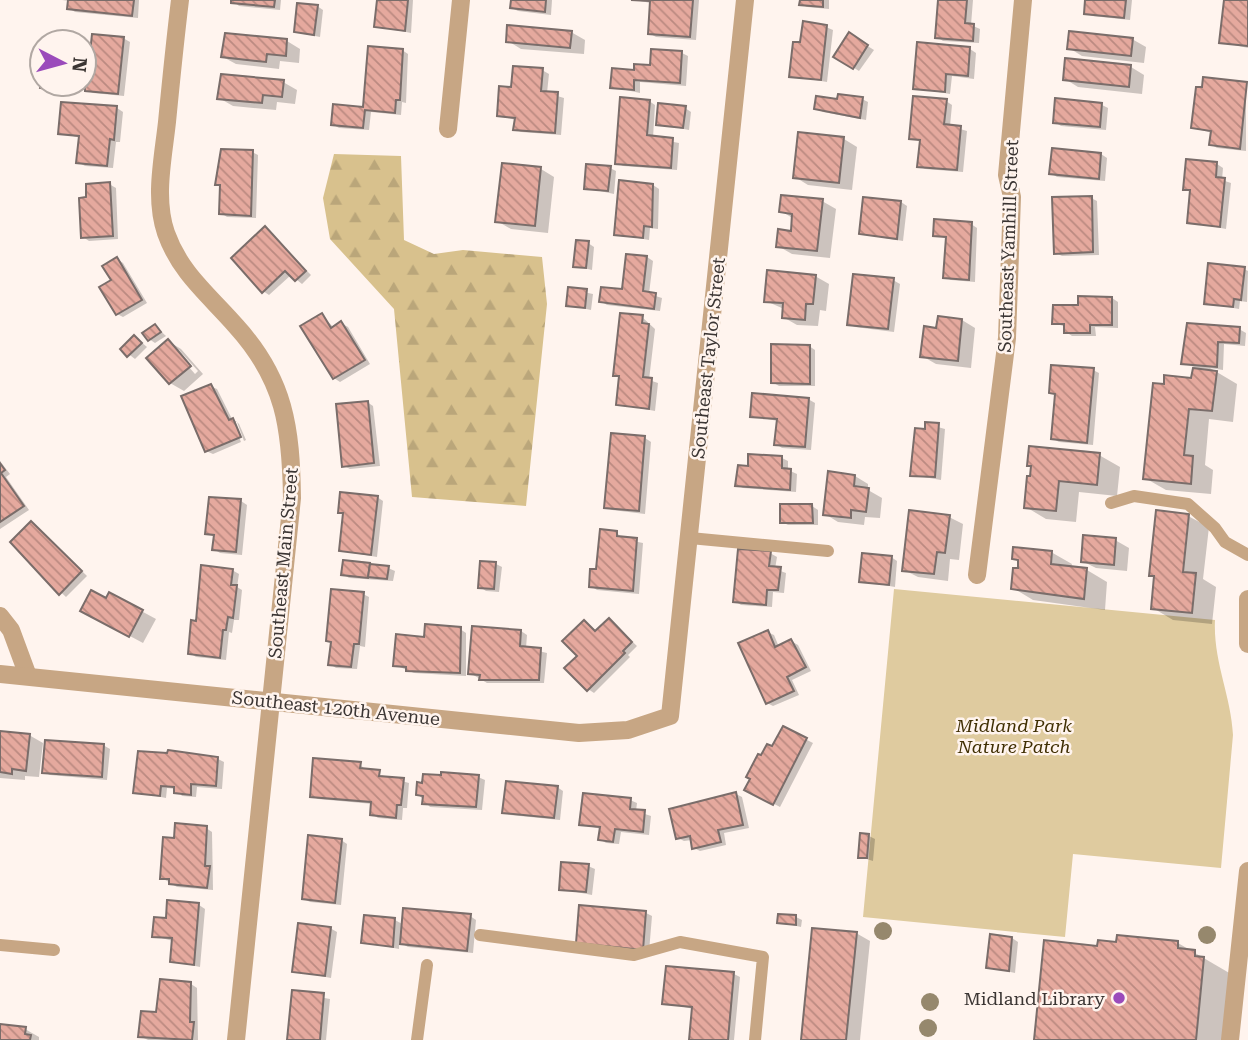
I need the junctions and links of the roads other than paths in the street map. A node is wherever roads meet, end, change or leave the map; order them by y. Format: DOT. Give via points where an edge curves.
graph roads {
  1 [pos="180,0"];
  2 [pos="461,0"];
  3 [pos="745,0"];
  4 [pos="1023,0"];
  5 [pos="448,129"];
  6 [pos="1111,503"];
  7 [pos="690,538"];
  8 [pos="828,551"];
  9 [pos="1248,555"];
  10 [pos="977,575"];
  11 [pos="1248,599"];
  12 [pos="0,616"];
  13 [pos="1248,644"];
  14 [pos="0,674"];
  15 [pos="28,676"];
  16 [pos="271,702"];
  17 [pos="670,716"];
  18 [pos="1248,870"];
  19 [pos="481,934"];
  20 [pos="0,945"];
  21 [pos="54,950"];
  22 [pos="427,965"];
  23 [pos="1242,971"];
  24 [pos="236,1040"];
  25 [pos="417,1040"];
  26 [pos="755,1040"];
  27 [pos="1230,1040"];
  1 -- 16 [label="street, Southeast Main Street" via="161,174 160,204 166,232 195,284 257,352 278,390 292,443 292,498"];
  2 -- 5 [label="street"];
  3 -- 7 [label="street, Southeast Taylor Street"];
  4 -- 10 [label="street, Southeast Yamhill Street" via="1007,175 1012,197 1007,338"];
  6 -- 9 [label="lane" via="1134,496 1188,504 1225,542"];
  7 -- 8 [label="lane"];
  7 -- 17 [label="street, Southeast Taylor Street"];
  11 -- 13 [label="street"];
  12 -- 15 [label="street" via="11,630"];
  14 -- 15 [label="street, Southeast 120th Avenue"];
  15 -- 16 [label="street, Southeast 120th Avenue"];
  16 -- 17 [label="street, Southeast 120th Avenue" via="579,733 628,730"];
  16 -- 24 [label="street, Southeast Main Street"];
  18 -- 23 [label="street"];
  19 -- 26 [label="lane" via="634,955 680,942 763,957"];
  20 -- 21 [label="lane"];
  22 -- 25 [label="lane"];
  23 -- 27 [label="street"];
}
